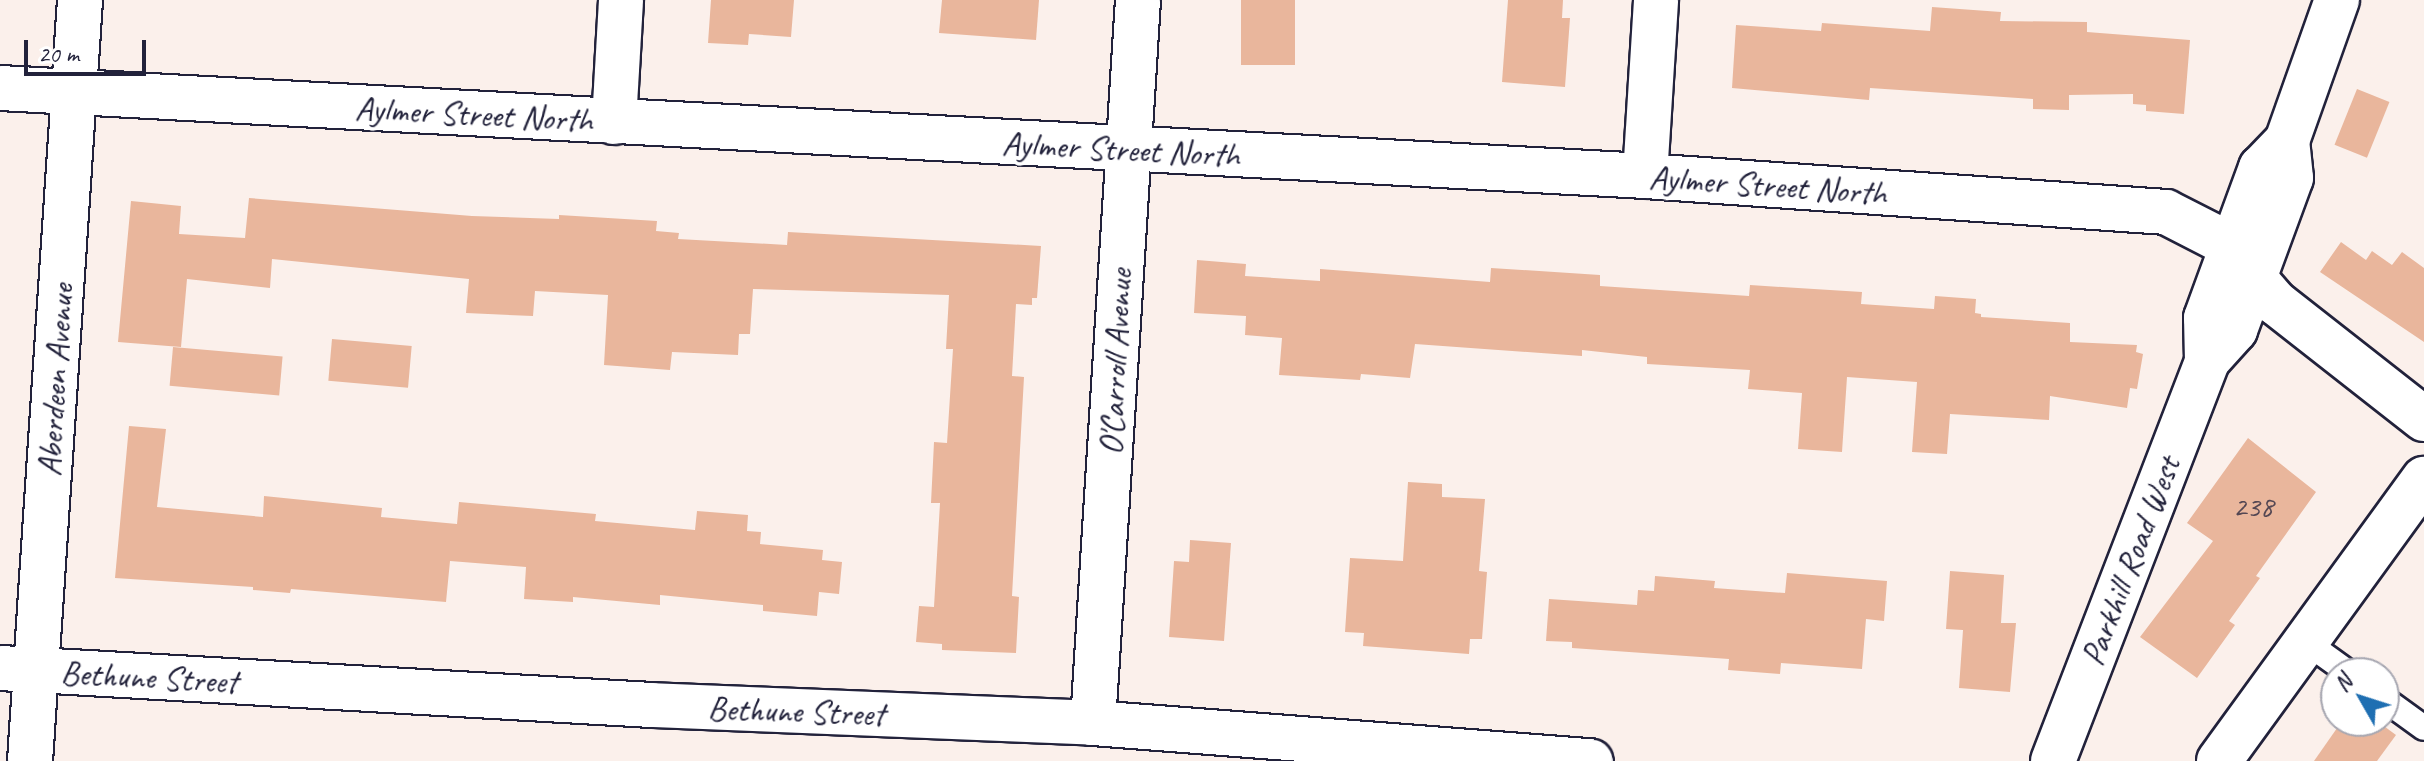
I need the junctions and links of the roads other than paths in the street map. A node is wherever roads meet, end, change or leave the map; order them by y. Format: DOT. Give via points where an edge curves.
graph roads {
  1 [pos="80,0"];
  2 [pos="621,0"];
  3 [pos="1138,0"];
  4 [pos="1656,0"];
  5 [pos="2337,0"];
  6 [pos="0,88"];
  7 [pos="74,93"];
  8 [pos="614,122"];
  9 [pos="1128,150"];
  10 [pos="1645,176"];
  11 [pos="2243,265"];
  12 [pos="2424,419"];
  13 [pos="2424,479"];
  14 [pos="2306,642"];
  15 [pos="2327,657"];
  16 [pos="18,669"];
  17 [pos="2400,711"];
  18 [pos="1093,723"];
  19 [pos="2424,728"];
  20 [pos="30,761"];
  21 [pos="1591,761"];
  22 [pos="2053,761"];
  23 [pos="2219,761"];
  1 -- 7 [label="street, Aberdeen Avenue"];
  2 -- 8 [label="street"];
  3 -- 9 [label="street, O'Carroll Avenue"];
  4 -- 10 [label="street"];
  5 -- 11 [label="street, Parkhill Road West" via="2287,141 2291,178"];
  6 -- 7 [label="street, Aylmer Street North"];
  7 -- 8 [label="street, Aylmer Street North"];
  7 -- 16 [label="street, Aberdeen Avenue"];
  8 -- 9 [label="street, Aylmer Street North"];
  9 -- 10 [label="street, Aylmer Street North"];
  9 -- 18 [label="street, O'Carroll Avenue"];
  10 -- 11 [label="street, Aylmer Street North" via="2166,212 2219,239"];
  11 -- 12 [label="street, Aylmer Street North" via="2276,303"];
  11 -- 22 [label="street, Parkhill Road West" via="2235,330 2207,361"];
  13 -- 14 [label="street"];
  14 -- 15 [label="lane"];
  14 -- 23 [label="street"];
  16 -- 18 [label="street, Bethune Street" via="667,706"];
  16 -- 20 [label="street, Aberdeen Avenue"];
  17 -- 19 [label="lane"];
  18 -- 21 [label="street, Bethune Street"];
}
